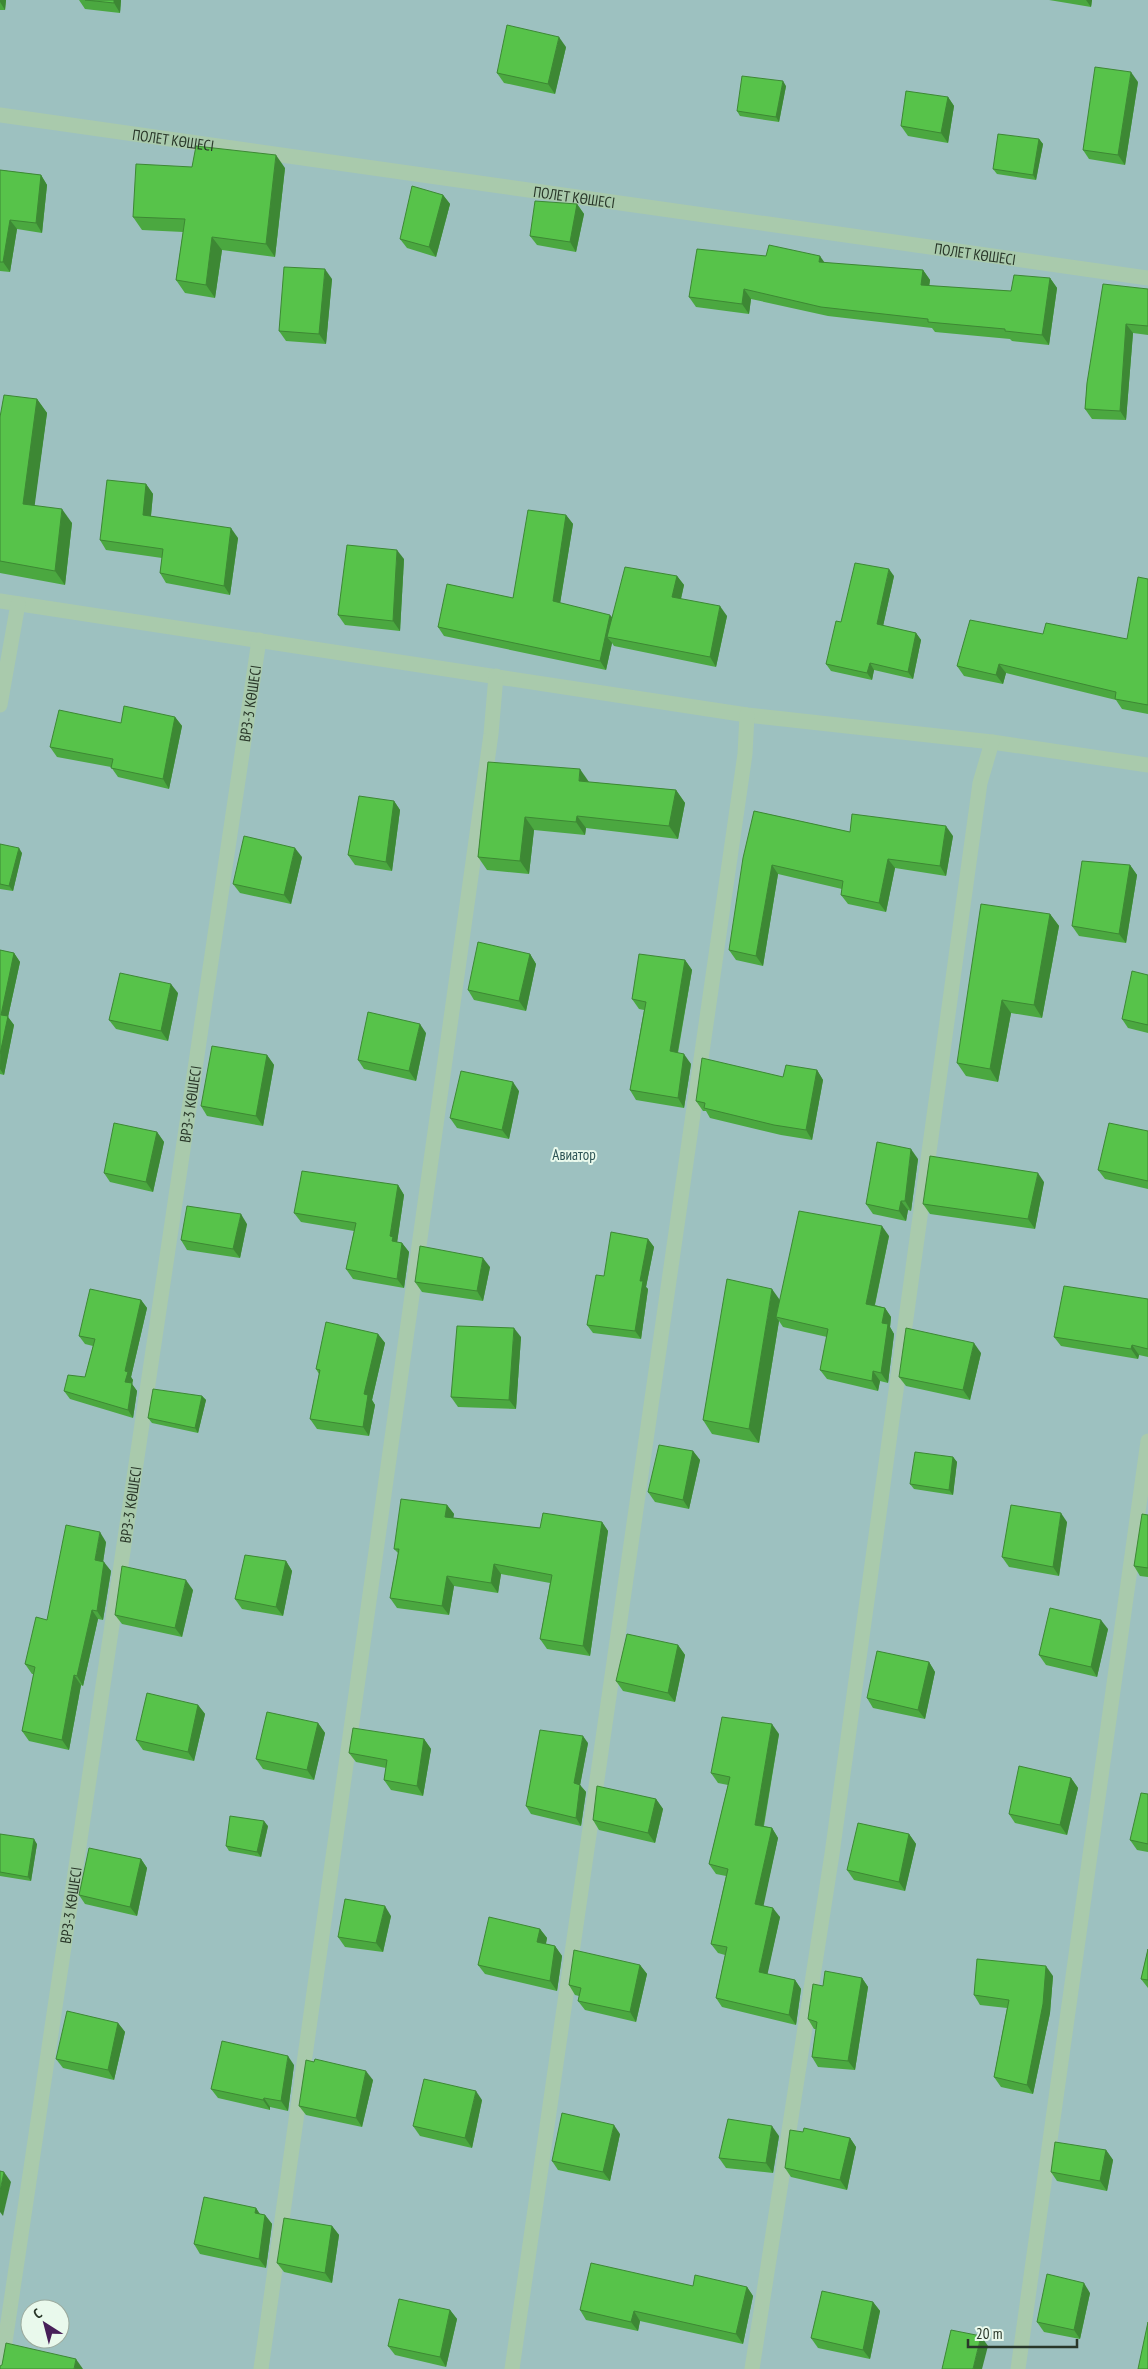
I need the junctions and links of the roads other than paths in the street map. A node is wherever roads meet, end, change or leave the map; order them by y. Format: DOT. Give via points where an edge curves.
graph roads {
  1 [pos="0,114"];
  2 [pos="1148,278"];
  3 [pos="0,601"];
  4 [pos="18,604"];
  5 [pos="259,640"];
  6 [pos="496,676"];
  7 [pos="0,705"];
  8 [pos="747,715"];
  9 [pos="992,742"];
  10 [pos="1148,764"];
  11 [pos="1148,1441"];
  12 [pos="2,2369"];
  13 [pos="260,2369"];
  14 [pos="512,2369"];
  15 [pos="752,2369"];
  16 [pos="1018,2369"];
  1 -- 2 [label="street, ПОЛЕТ КӨШЕСІ"];
  3 -- 4 [label="street"];
  4 -- 5 [label="street"];
  4 -- 7 [label="street"];
  5 -- 6 [label="street"];
  5 -- 12 [label="street, ВРЗ-3 КӨШЕСІ" via="74,1867"];
  6 -- 8 [label="street"];
  6 -- 13 [label="street" via="491,734"];
  8 -- 9 [label="street"];
  8 -- 14 [label="street" via="743,774"];
  9 -- 10 [label="street"];
  9 -- 15 [label="street" via="980,783 832,1854"];
  11 -- 16 [label="street"];
}
